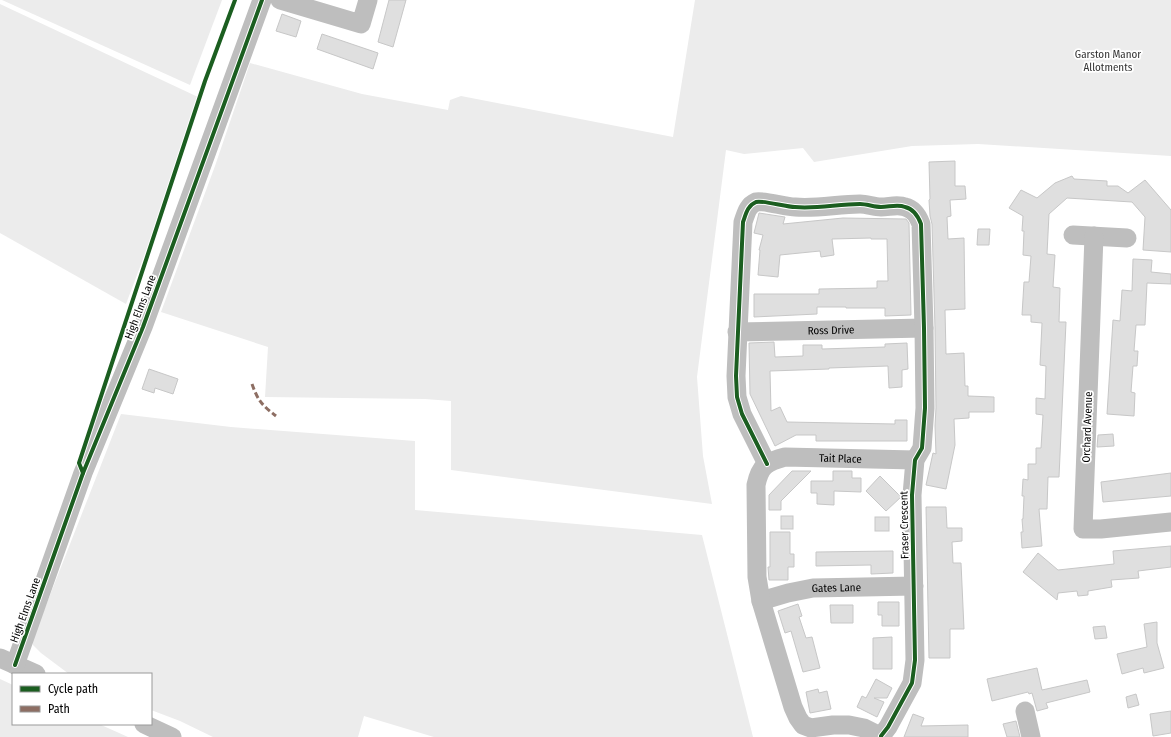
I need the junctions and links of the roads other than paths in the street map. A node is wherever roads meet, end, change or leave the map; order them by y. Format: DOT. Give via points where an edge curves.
graph roads {
  1 [pos="262,0"];
  2 [pos="280,0"];
  3 [pos="368,0"];
  4 [pos="1072,235"];
  5 [pos="1094,236"];
  6 [pos="1127,238"];
  7 [pos="924,328"];
  8 [pos="737,332"];
  9 [pos="915,460"];
  10 [pos="767,464"];
  11 [pos="1171,522"];
  12 [pos="914,586"];
  13 [pos="761,601"];
  14 [pos="8,661"];
  15 [pos="34,673"];
  16 [pos="1025,711"];
  17 [pos="146,725"];
  18 [pos="172,737"];
  19 [pos="882,737"];
  20 [pos="1031,737"];
  1 -- 14 [label="street, High Elms Lane" via="144,327"];
  2 -- 3 [label="street" via="361,24"];
  4 -- 5 [label="street"];
  5 -- 6 [label="street"];
  5 -- 11 [label="street, Orchard Avenue" via="1083,529"];
  7 -- 8 [label="street, Ross Drive"];
  7 -- 8 [label="street, Fraser Crescent" via="921,224 911,209 905,206 879,207 860,204 794,207 764,201 752,205 747,210 743,222"];
  7 -- 9 [label="street, Fraser Crescent" via="922,448"];
  8 -- 10 [label="street" via="737,397 742,414"];
  9 -- 10 [label="street, Tait Place" via="785,457"];
  9 -- 12 [label="street, Fraser Crescent" via="912,495"];
  10 -- 13 [label="street" via="758,475 756,485 757,577"];
  12 -- 13 [label="street, Gates Lane" via="813,588"];
  12 -- 19 [label="street, Fraser Crescent" via="915,660 912,683"];
  13 -- 19 [label="street" via="793,707 803,725 811,728 849,725 864,728"];
  14 -- 15 [label="street"];
  16 -- 20 [label="street"];
  17 -- 18 [label="street"];
}
